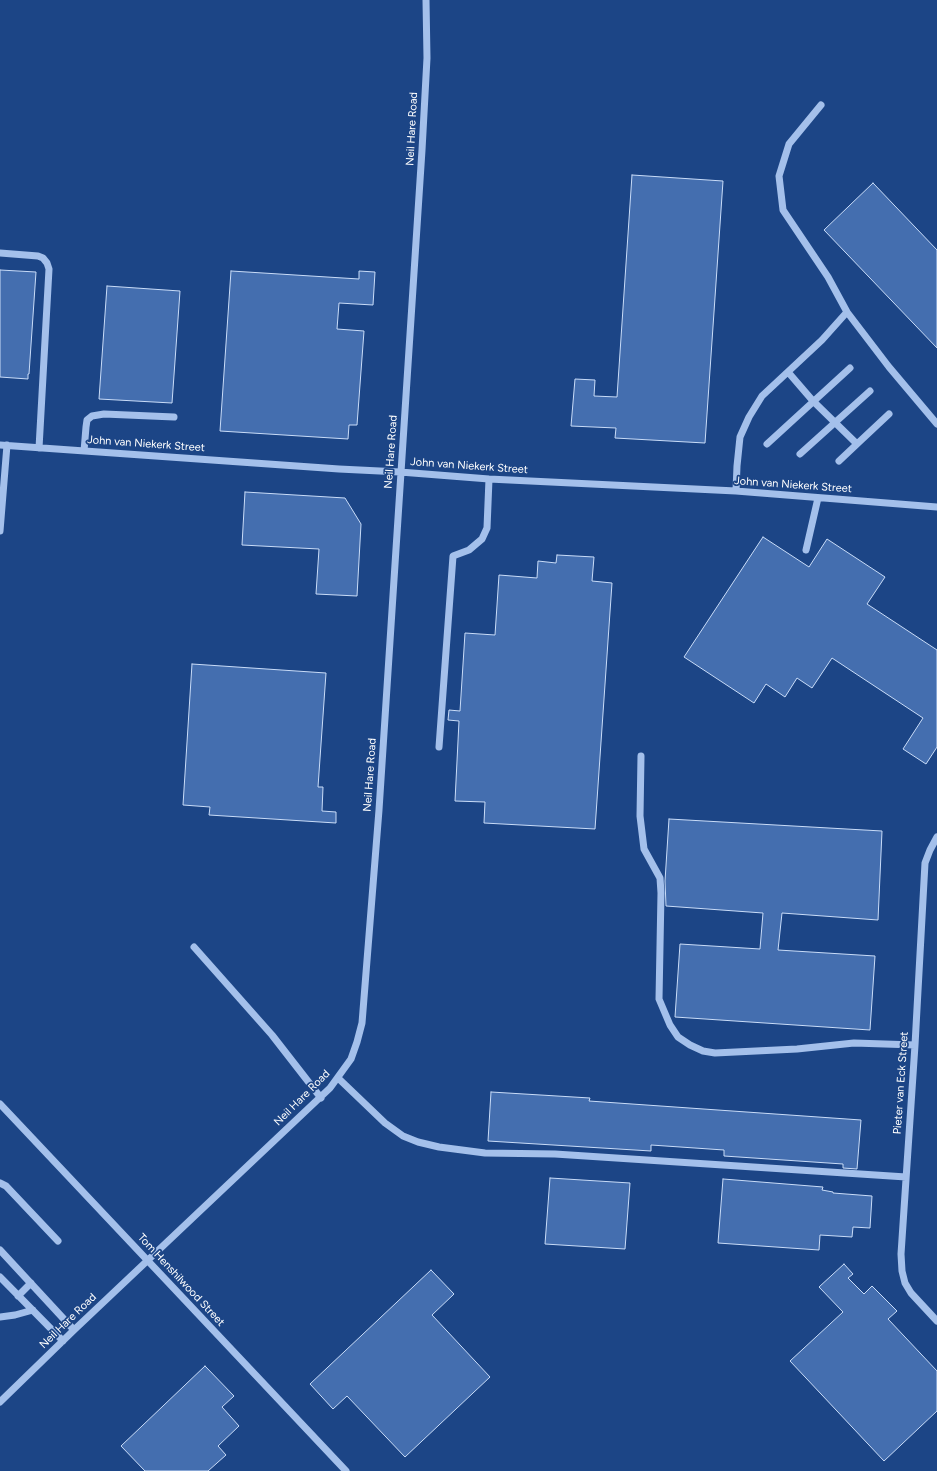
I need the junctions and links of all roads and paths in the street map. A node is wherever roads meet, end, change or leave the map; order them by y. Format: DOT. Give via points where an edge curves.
graph roads {
  1 [pos="426,0"];
  2 [pos="822,105"];
  3 [pos="0,253"];
  4 [pos="847,312"];
  5 [pos="850,368"];
  6 [pos="788,372"];
  7 [pos="870,391"];
  8 [pos="813,400"];
  9 [pos="889,414"];
  10 [pos="174,417"];
  11 [pos="835,423"];
  12 [pos="937,424"];
  13 [pos="767,444"];
  14 [pos="857,444"];
  15 [pos="3,445"];
  16 [pos="39,448"];
  17 [pos="84,451"];
  18 [pos="800,454"];
  19 [pos="839,461"];
  20 [pos="400,472"];
  21 [pos="489,479"];
  22 [pos="736,492"];
  23 [pos="818,498"];
  24 [pos="937,507"];
  25 [pos="0,531"];
  26 [pos="806,550"];
  27 [pos="439,748"];
  28 [pos="641,756"];
  29 [pos="937,837"];
  30 [pos="194,947"];
  31 [pos="915,1045"];
  32 [pos="338,1078"];
  33 [pos="321,1098"];
  34 [pos="0,1104"];
  35 [pos="906,1177"];
  36 [pos="0,1183"];
  37 [pos="58,1241"];
  38 [pos="0,1250"];
  39 [pos="148,1261"];
  40 [pos="0,1277"];
  41 [pos="31,1283"];
  42 [pos="18,1296"];
  43 [pos="33,1310"];
  44 [pos="0,1317"];
  45 [pos="937,1321"];
  46 [pos="74,1330"];
  47 [pos="63,1341"];
  48 [pos="0,1402"];
  49 [pos="346,1471"];
  1 -- 20 [label="street, Neil Hare Road" via="427,58 422,150"];
  2 -- 4 [label="street" via="789,144 779,176 783,210 828,277"];
  3 -- 16 [label="street" via="38,256 43,258 49,269"];
  4 -- 6 [label="street"];
  4 -- 12 [label="street"];
  5 -- 8 [label="street"];
  6 -- 8 [label="street"];
  6 -- 22 [label="street" via="762,396 740,437"];
  7 -- 11 [label="street"];
  8 -- 11 [label="street"];
  8 -- 13 [label="street"];
  9 -- 14 [label="street"];
  10 -- 17 [label="street" via="104,414 92,416 87,420"];
  11 -- 14 [label="street"];
  11 -- 18 [label="street"];
  14 -- 19 [label="street"];
  15 -- 16 [label="street, John van Niekerk Street"];
  15 -- 25 [label="street"];
  16 -- 17 [label="street, John van Niekerk Street"];
  17 -- 20 [label="street, John van Niekerk Street"];
  20 -- 21 [label="street, John van Niekerk Street"];
  20 -- 32 [label="street, Neil Hare Road" via="380,794 362,1023 351,1059"];
  21 -- 22 [label="street, John van Niekerk Street"];
  21 -- 27 [label="street" via="487,528 482,539 469,550 453,556"];
  22 -- 23 [label="street, John van Niekerk Street"];
  23 -- 24 [label="street, John van Niekerk Street"];
  23 -- 26 [label="street"];
  28 -- 31 [label="street" via="640,816 644,849 660,878 659,999 678,1037 703,1051 714,1053 854,1043"];
  29 -- 31 [label="street, Pieter van Eck Street" via="925,863"];
  30 -- 33 [label="street" via="272,1035"];
  31 -- 35 [label="street, Pieter van Eck Street"];
  32 -- 33 [label="street, Neil Hare Road"];
  32 -- 35 [label="street" via="385,1123 403,1136 439,1147 485,1153 555,1154"];
  33 -- 39 [label="street, Neil Hare Road"];
  34 -- 39 [label="street, Tom Henshilwood Street"];
  35 -- 45 [label="street, Pieter van Eck Street" via="902,1271 911,1293"];
  36 -- 37 [label="street" via="6,1186"];
  38 -- 41 [label="street"];
  39 -- 46 [label="street, Neil Hare Road"];
  39 -- 49 [label="street, Tom Henshilwood Street"];
  40 -- 42 [label="street"];
  41 -- 42 [label="street"];
  41 -- 46 [label="street"];
  42 -- 43 [label="street"];
  43 -- 44 [label="street"];
  43 -- 47 [label="street"];
  46 -- 47 [label="street, Neil Hare Road"];
  47 -- 48 [label="street, Neil Hare Road"];
}
